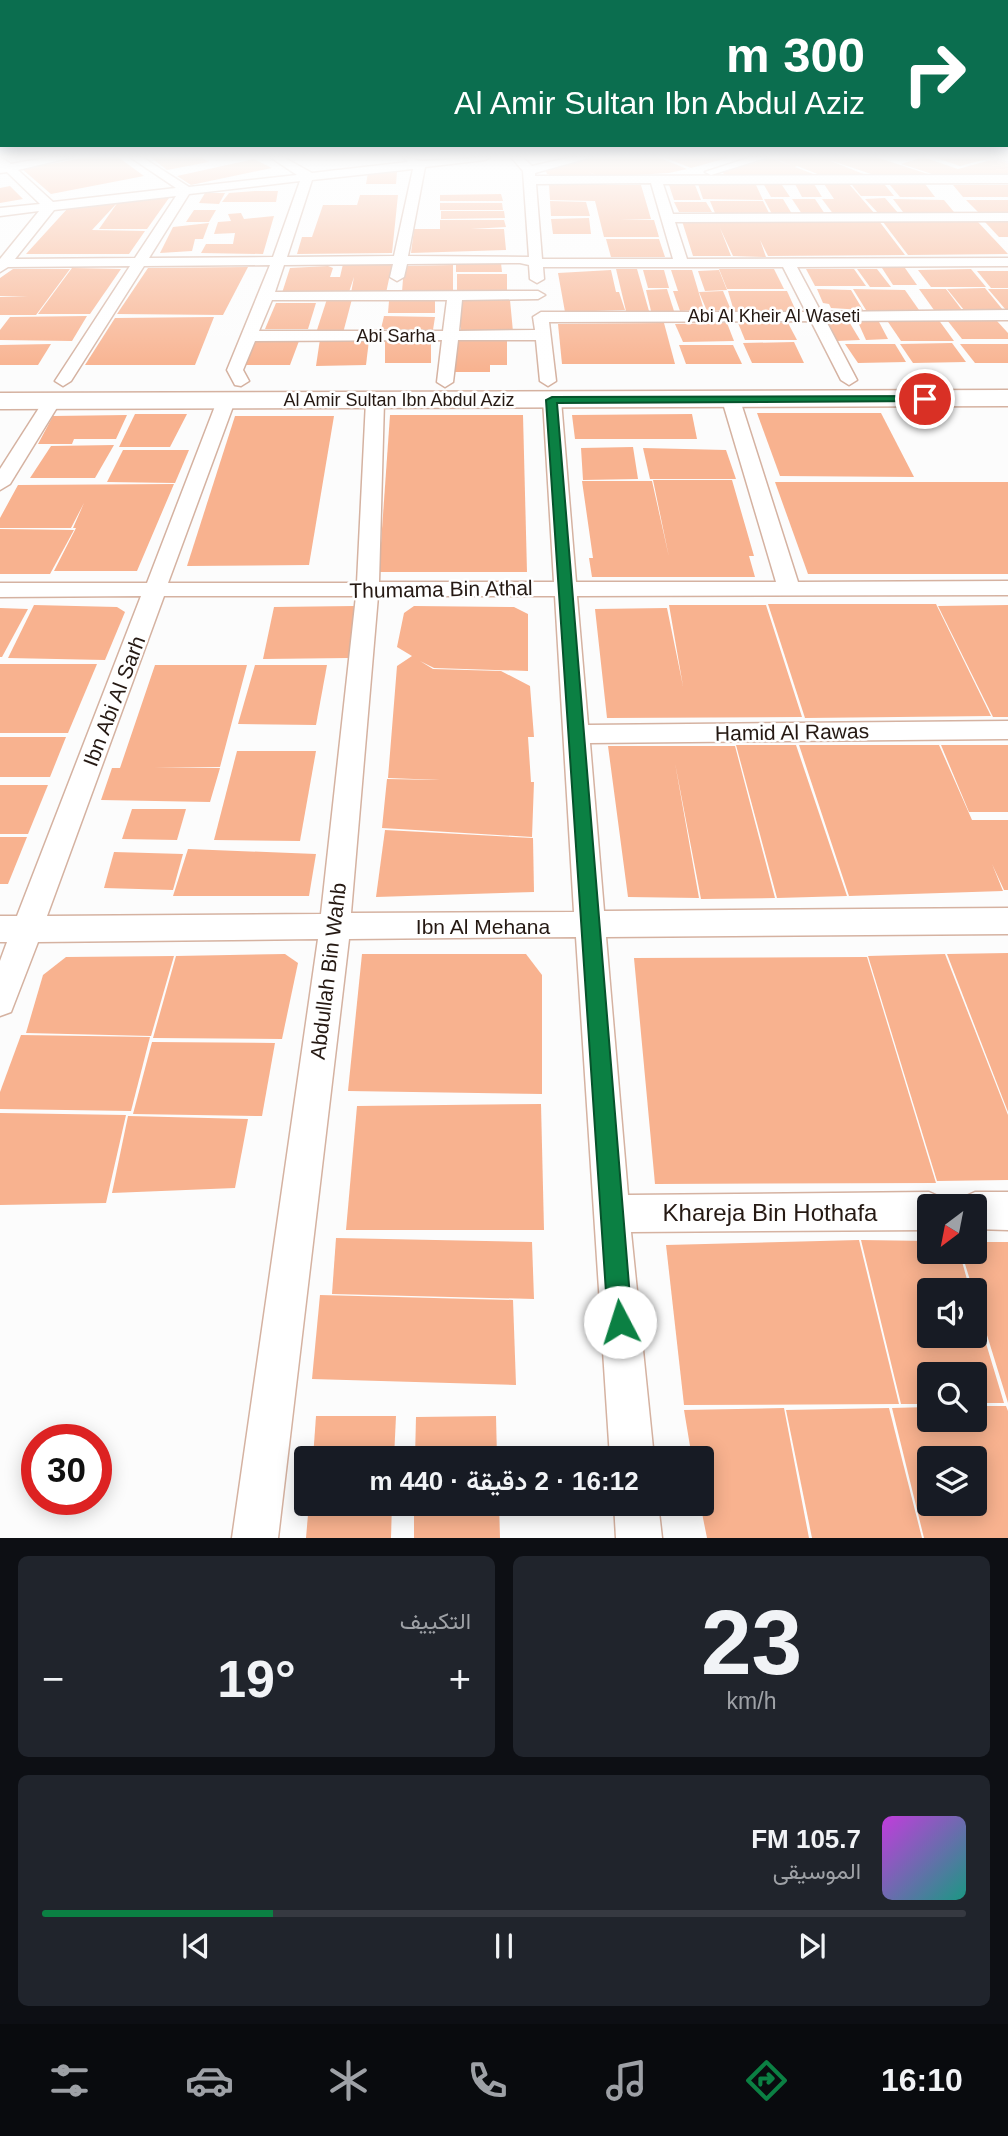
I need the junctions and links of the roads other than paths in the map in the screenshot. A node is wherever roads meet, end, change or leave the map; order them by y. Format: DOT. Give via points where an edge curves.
graph roads {
  1 [pos="31,229"];
  2 [pos="160,229"];
  3 [pos="289,229"];
  4 [pos="406,229"];
  5 [pos="533,229"];
  6 [pos="670,229"];
  7 [pos="399,260"];
  8 [pos="278,261"];
  9 [pos="536,262"];
  10 [pos="681,262"];
  11 [pos="1008,262"];
  12 [pos="137,263"];
  13 [pos="788,263"];
  14 [pos="1,265"];
  15 [pos="538,295"];
  16 [pos="266,296"];
  17 [pos="394,296"];
  18 [pos="455,296"];
  19 [pos="1008,315"];
  20 [pos="816,316"];
  21 [pos="541,318"];
  22 [pos="542,335"];
  23 [pos="249,336"];
  24 [pos="451,336"];
  25 [pos="849,380"];
  26 [pos="1008,380"];
  27 [pos="0,382"];
  28 [pos="445,382"];
  29 [pos="57,391"];
  30 [pos="233,391"];
  31 [pos="550,391"];
  32 [pos="1008,398"];
  33 [pos="731,400"];
  34 [pos="0,401"];
  35 [pos="375,401"];
  36 [pos="0,484"];
  37 [pos="566,588"];
  38 [pos="789,588"];
  39 [pos="1008,588"];
  40 [pos="0,590"];
  41 [pos="368,590"];
  42 [pos="155,592"];
  43 [pos="1008,730"];
  44 [pos="577,734"];
  45 [pos="1008,921"];
  46 [pos="335,926"];
  47 [pos="591,926"];
  48 [pos="14,929"];
  49 [pos="0,1002"];
  50 [pos="1008,1210"];
  51 [pos="917,1211"];
  52 [pos="987,1211"];
  53 [pos="611,1214"];
  54 [pos="631,1446"];
  55 [pos="637,1516"];
  56 [pos="255,1538"];
  57 [pos="639,1538"];
  1 -- 14 [label="street"];
  2 -- 12 [label="street"];
  3 -- 8 [label="street, Ibn Abi Al Sarh"];
  4 -- 7 [label="street"];
  5 -- 9 [label="street"];
  6 -- 10 [label="street"];
  7 -- 8 [label="street"];
  7 -- 9 [label="street"];
  7 -- 17 [label="street"];
  8 -- 12 [label="street"];
  8 -- 16 [label="street, Ibn Abi Al Sarh"];
  9 -- 10 [label="street"];
  9 -- 15 [label="street"];
  10 -- 13 [label="street"];
  11 -- 13 [label="street"];
  12 -- 14 [label="street"];
  12 -- 29 [label="street"];
  13 -- 20 [label="street"];
  15 -- 18 [label="street"];
  15 -- 21 [label="street"];
  16 -- 17 [label="street"];
  16 -- 23 [label="street, Ibn Abi Al Sarh"];
  17 -- 18 [label="street"];
  18 -- 24 [label="street"];
  19 -- 20 [label="street, Abi Al Kheir Al Waseti"];
  20 -- 21 [label="street, Abi Al Kheir Al Waseti"];
  20 -- 25 [label="street"];
  21 -- 22 [label="street"];
  22 -- 24 [label="street, Abi Sarha"];
  22 -- 31 [label="street"];
  23 -- 24 [label="street, Abi Sarha"];
  23 -- 30 [label="street, Ibn Abi Al Sarh"];
  24 -- 28 [label="street"];
  25 -- 26 [label="street, Al Amir Sultan Ibn Abdul Aziz"];
  25 -- 31 [label="street, Al Amir Sultan Ibn Abdul Aziz"];
  27 -- 29 [label="street, Al Amir Sultan Ibn Abdul Aziz"];
  28 -- 30 [label="street, Al Amir Sultan Ibn Abdul Aziz"];
  28 -- 31 [label="street, Al Amir Sultan Ibn Abdul Aziz"];
  29 -- 30 [label="street, Al Amir Sultan Ibn Abdul Aziz"];
  29 -- 34 [label="street, Al Amir Sultan Ibn Abdul Aziz"];
  29 -- 36 [label="street"];
  30 -- 35 [label="street, Al Amir Sultan Ibn Abdul Aziz"];
  30 -- 42 [label="street, Ibn Abi Al Sarh"];
  31 -- 33 [label="street, Al Amir Sultan Ibn Abdul Aziz"];
  31 -- 35 [label="street, Al Amir Sultan Ibn Abdul Aziz"];
  31 -- 37 [label="street"];
  32 -- 33 [label="street, Al Amir Sultan Ibn Abdul Aziz"];
  33 -- 38 [label="street"];
  35 -- 41 [label="street, Abdullah Bin Wahb"];
  37 -- 38 [label="street, Thumama Bin Athal"];
  37 -- 41 [label="street, Thumama Bin Athal"];
  37 -- 44 [label="street"];
  38 -- 39 [label="street, Thumama Bin Athal"];
  40 -- 42 [label="street, Thumama Bin Athal"];
  41 -- 42 [label="street, Thumama Bin Athal"];
  41 -- 46 [label="street, Abdullah Bin Wahb"];
  42 -- 48 [label="street, Ibn Abi Al Sarh"];
  43 -- 44 [label="street, Hamid Al Rawas"];
  44 -- 47 [label="street"];
  45 -- 47 [label="street, Ibn Al Mehana"];
  46 -- 47 [label="street, Ibn Al Mehana"];
  46 -- 48 [label="street, Ibn Al Mehana"];
  46 -- 56 [label="street, Abdullah Bin Wahb"];
  47 -- 53 [label="street"];
  48 -- 49 [label="street, Ibn Abi Al Sarh"];
  50 -- 52 [label="street"];
  51 -- 53 [label="street, Khareja Bin Hothafa"];
  53 -- 54 [label="street"];
  55 -- 57 [label="street"];
}
